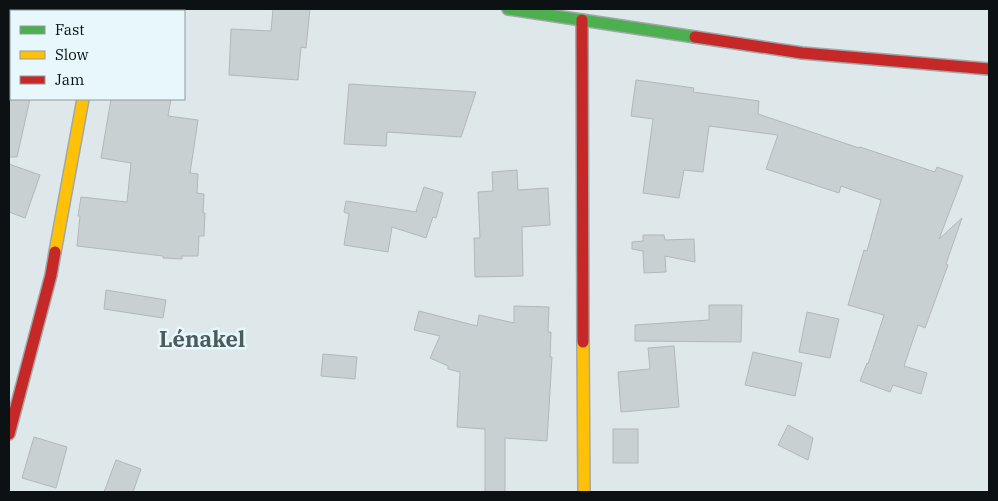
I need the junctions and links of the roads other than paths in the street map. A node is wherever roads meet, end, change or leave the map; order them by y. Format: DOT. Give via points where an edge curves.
graph roads {
  1 [pos="508,9"];
  2 [pos="582,20"];
  3 [pos="989,69"];
  4 [pos="83,100"];
  5 [pos="9,434"];
  6 [pos="584,492"];
  1 -- 2 [label="street"];
  2 -- 3 [label="street" via="802,53"];
  2 -- 6 [label="street"];
  4 -- 5 [label="street" via="51,275"];
}
